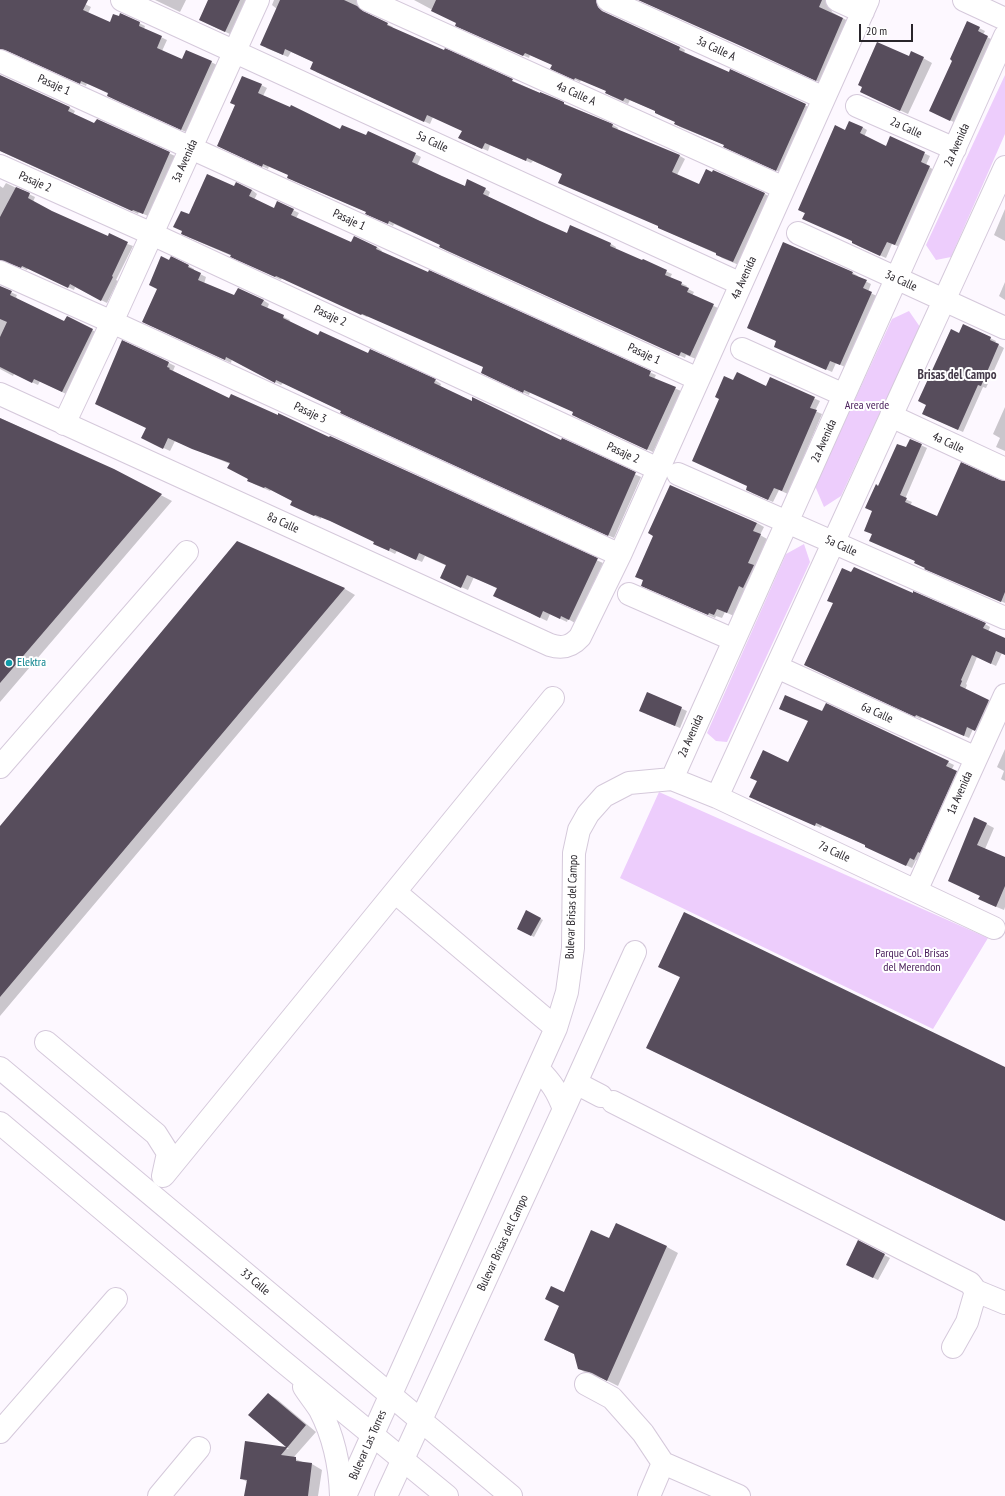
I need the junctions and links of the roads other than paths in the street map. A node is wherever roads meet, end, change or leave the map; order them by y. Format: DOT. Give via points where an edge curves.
graph roads {
  1 [pos="122,0"];
  2 [pos="258,0"];
  3 [pos="368,0"];
  4 [pos="608,0"];
  5 [pos="837,0"];
  6 [pos="964,0"];
  7 [pos="865,6"];
  8 [pos="1005,19"];
  9 [pos="1005,36"];
  10 [pos="235,52"];
  11 [pos="0,61"];
  12 [pos="824,98"];
  13 [pos="857,106"];
  14 [pos="191,148"];
  15 [pos="955,149"];
  16 [pos="0,166"];
  17 [pos="1004,171"];
  18 [pos="784,188"];
  19 [pos="798,233"];
  20 [pos="152,234"];
  21 [pos="0,272"];
  22 [pos="896,279"];
  23 [pos="741,284"];
  24 [pos="944,300"];
  25 [pos="112,322"];
  26 [pos="1005,328"];
  27 [pos="742,349"];
  28 [pos="698,379"];
  29 [pos="0,394"];
  30 [pos="844,395"];
  31 [pos="891,416"];
  32 [pos="64,424"];
  33 [pos="1005,469"];
  34 [pos="668,471"];
  35 [pos="787,522"];
  36 [pos="834,543"];
  37 [pos="187,552"];
  38 [pos="620,555"];
  39 [pos="629,594"];
  40 [pos="1005,618"];
  41 [pos="734,640"];
  42 [pos="567,647"];
  43 [pos="778,667"];
  44 [pos="1005,695"];
  45 [pos="553,698"];
  46 [pos="976,758"];
  47 [pos="0,767"];
  48 [pos="672,779"];
  49 [pos="717,797"];
  50 [pos="916,891"];
  51 [pos="395,892"];
  52 [pos="994,928"];
  53 [pos="635,952"];
  54 [pos="556,1028"];
  55 [pos="46,1042"];
  56 [pos="0,1068"];
  57 [pos="538,1069"];
  58 [pos="576,1084"];
  59 [pos="564,1109"];
  60 [pos="0,1124"];
  61 [pos="164,1175"];
  62 [pos="153,1196"];
  63 [pos="976,1290"];
  64 [pos="116,1299"];
  65 [pos="1005,1303"];
  66 [pos="953,1346"];
  67 [pos="280,1359"];
  68 [pos="586,1384"];
  69 [pos="391,1395"];
  70 [pos="421,1421"];
  71 [pos="0,1432"];
  72 [pos="373,1436"];
  73 [pos="199,1448"];
  74 [pos="402,1460"];
  75 [pos="662,1463"];
  76 [pos="159,1496"];
  77 [pos="341,1496"];
  78 [pos="346,1496"];
  79 [pos="386,1496"];
  80 [pos="447,1496"];
  81 [pos="511,1496"];
  82 [pos="649,1496"];
  83 [pos="739,1496"];
  1 -- 10 [label="street, 5a Calle"];
  2 -- 10 [label="street, 3a Avenida"];
  3 -- 18 [label="street, 4a Calle A"];
  4 -- 12 [label="street, 3a Calle A"];
  5 -- 7 [label="street"];
  6 -- 8 [label="street"];
  7 -- 12 [label="street, 4a Avenida"];
  9 -- 15 [label="street, 2a Avenida"];
  10 -- 14 [label="street, 3a Avenida"];
  10 -- 23 [label="street, 5a Calle"];
  11 -- 14 [label="street, Pasaje 1"];
  12 -- 18 [label="street, 4a Avenida"];
  13 -- 15 [label="street, 2a Calle"];
  14 -- 20 [label="street, 3a Avenida"];
  14 -- 28 [label="street, Pasaje 1"];
  15 -- 22 [label="street, 2a Avenida"];
  16 -- 20 [label="street, Pasaje 2"];
  17 -- 24 [label="street"];
  18 -- 23 [label="street, 4a Avenida"];
  19 -- 22 [label="street, 3a Calle"];
  20 -- 25 [label="street, 3a Avenida"];
  20 -- 34 [label="street, Pasaje 2"];
  21 -- 25 [label="street, Pasaje 3"];
  22 -- 24 [label="street, 3a Calle"];
  22 -- 30 [label="street, 2a Avenida"];
  23 -- 28 [label="street, 4a Avenida"];
  24 -- 26 [label="street, 3a Calle"];
  24 -- 31 [label="street"];
  25 -- 32 [label="street, 3a Avenida"];
  25 -- 38 [label="street, Pasaje 3"];
  27 -- 30 [label="street"];
  28 -- 34 [label="street, 4a Avenida"];
  29 -- 32 [label="street, 8a Calle"];
  30 -- 35 [label="street, 2a Avenida"];
  31 -- 33 [label="street, 4a Calle"];
  31 -- 36 [label="street"];
  32 -- 42 [label="street, 8a Calle" via="550,645"];
  34 -- 35 [label="street, 5a Calle"];
  34 -- 38 [label="street, 4a Avenida"];
  35 -- 36 [label="street, 5a Calle"];
  35 -- 41 [label="street, 2a Avenida"];
  36 -- 40 [label="street, 5a Calle"];
  36 -- 43 [label="street"];
  37 -- 47 [label="street"];
  38 -- 42 [label="street, 4a Avenida" via="580,637"];
  39 -- 41 [label="street"];
  41 -- 48 [label="street, 2a Avenida"];
  43 -- 46 [label="street, 6a Calle"];
  43 -- 49 [label="street"];
  44 -- 46 [label="street, 1a Avenida"];
  45 -- 51 [label="street"];
  46 -- 50 [label="street, 1a Avenida"];
  48 -- 49 [label="street, 7a Calle"];
  48 -- 54 [label="street, Bulevar Brisas del Campo" via="629,782 604,796 588,814 579,830 574,853 573,948 567,992"];
  49 -- 50 [label="street, 7a Calle"];
  50 -- 52 [label="street, 7a Calle"];
  51 -- 54 [label="street"];
  51 -- 61 [label="street"];
  53 -- 58 [label="street, Bulevar Brisas del Campo"];
  54 -- 57 [label="street, Bulevar Brisas del Campo"];
  55 -- 61 [label="street" via="156,1134 168,1153"];
  56 -- 62 [label="street, 33 Calle"];
  57 -- 59 [label="street" via="557,1091"];
  57 -- 69 [label="street, Bulevar Brisas del Campo"];
  58 -- 59 [label="street, Bulevar Brisas del Campo"];
  58 -- 63 [label="street" via="970,1283"];
  59 -- 70 [label="street, Bulevar Brisas del Campo"];
  60 -- 67 [label="street"];
  61 -- 62 [label="street"];
  62 -- 69 [label="street, 33 Calle"];
  63 -- 65 [label="street"];
  63 -- 66 [label="street" via="967,1322"];
  64 -- 71 [label="street"];
  67 -- 72 [label="street"];
  67 -- 77 [label="street" via="302,1383 320,1410 332,1440 340,1472"];
  68 -- 75 [label="street" via="612,1398 643,1433"];
  69 -- 70 [label="street, 33 Calle"];
  69 -- 72 [label="street, Bulevar Las Torres"];
  70 -- 74 [label="street"];
  70 -- 81 [label="street, 33 Calle"];
  72 -- 74 [label="street"];
  72 -- 78 [label="street, Bulevar Las Torres"];
  73 -- 76 [label="street"];
  74 -- 79 [label="street"];
  74 -- 80 [label="street"];
  75 -- 82 [label="street"];
  75 -- 83 [label="street"];
}
